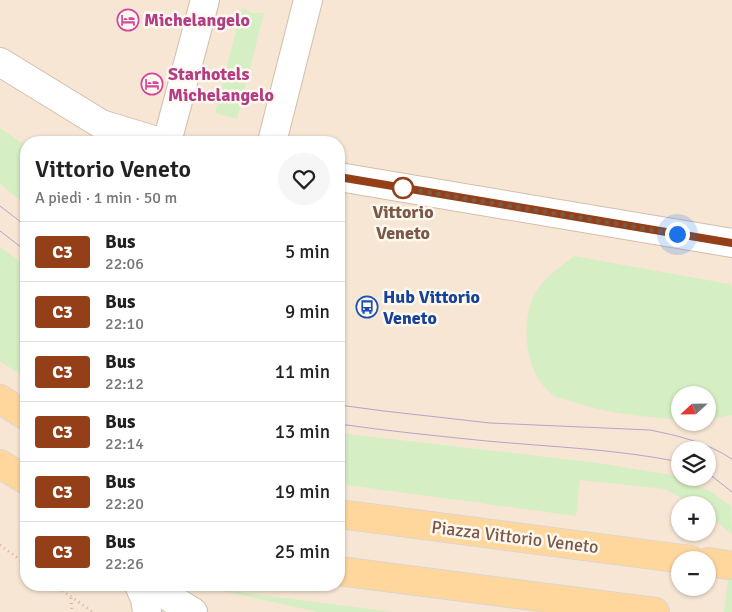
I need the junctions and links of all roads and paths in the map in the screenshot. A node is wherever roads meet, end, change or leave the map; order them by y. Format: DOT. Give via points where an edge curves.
graph roads {
  1 [pos="205,0"];
  2 [pos="308,0"];
  3 [pos="0,62"];
  4 [pos="140,136"];
  5 [pos="170,136"];
  6 [pos="274,136"];
  7 [pos="345,178"];
  8 [pos="732,243"];
  9 [pos="0,399"];
  10 [pos="20,412"];
  11 [pos="0,464"];
  12 [pos="20,476"];
  13 [pos="345,515"];
  14 [pos="0,545"];
  15 [pos="671,557"];
  16 [pos="20,560"];
  17 [pos="345,572"];
  18 [pos="62,591"];
  19 [pos="142,591"];
  20 [pos="159,591"];
  21 [pos="71,598"];
  22 [pos="72,612"];
  23 [pos="93,612"];
  24 [pos="147,612"];
  25 [pos="193,612"];
  26 [pos="655,612"];
  1 -- 5 [label="street"];
  2 -- 6 [label="street"];
  3 -- 4 [label="street" via="101,124"];
  7 -- 8 [label="street"];
  9 -- 10 [label="main road"];
  11 -- 12 [label="main road"];
  13 -- 15 [label="main road, Piazza Vittorio Veneto"];
  14 -- 16 [label="path"];
  17 -- 26 [label="main road"];
  18 -- 21 [label="path"];
  19 -- 24 [label="street"];
  20 -- 25 [label="street"];
  21 -- 22 [label="path"];
  21 -- 23 [label="path"];
}
